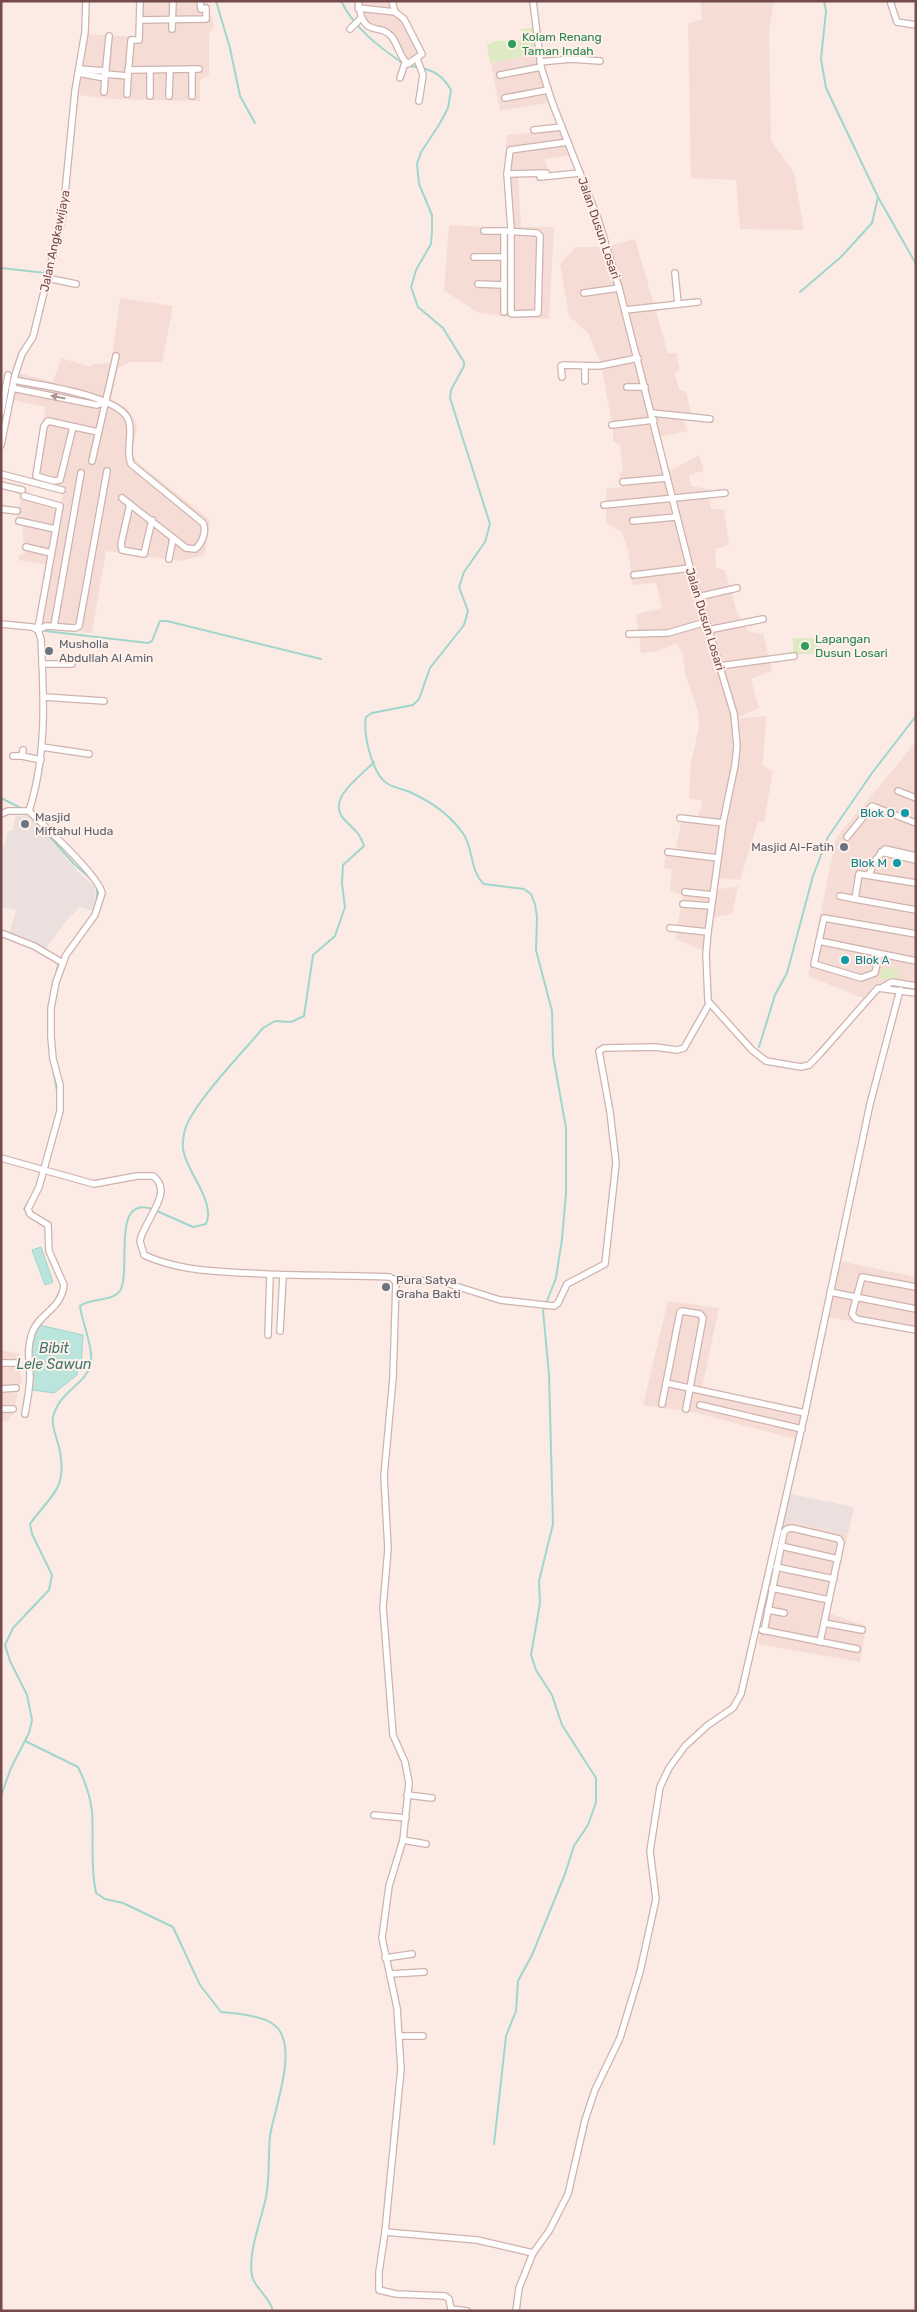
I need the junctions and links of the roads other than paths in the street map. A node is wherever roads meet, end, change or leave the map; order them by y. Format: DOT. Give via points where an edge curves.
graph roads {
  1 [pos="86,1"];
  2 [pos="140,1"];
  3 [pos="173,1"];
  4 [pos="200,1"];
  5 [pos="392,1"];
  6 [pos="533,1"];
  7 [pos="890,1"];
  8 [pos="358,5"];
  9 [pos="394,12"];
  10 [pos="172,19"];
  11 [pos="359,19"];
  12 [pos="140,20"];
  13 [pos="916,25"];
  14 [pos="351,28"];
  15 [pos="172,29"];
  16 [pos="109,36"];
  17 [pos="417,59"];
  18 [pos="600,61"];
  19 [pos="405,65"];
  20 [pos="541,65"];
  21 [pos="192,69"];
  22 [pos="199,69"];
  23 [pos="150,70"];
  24 [pos="170,70"];
  25 [pos="79,71"];
  26 [pos="128,73"];
  27 [pos="105,74"];
  28 [pos="500,75"];
  29 [pos="400,78"];
  30 [pos="548,90"];
  31 [pos="104,92"];
  32 [pos="127,94"];
  33 [pos="150,96"];
  34 [pos="170,96"];
  35 [pos="192,96"];
  36 [pos="505,98"];
  37 [pos="419,101"];
  38 [pos="562,127"];
  39 [pos="534,130"];
  40 [pos="568,142"];
  41 [pos="546,173"];
  42 [pos="580,173"];
  43 [pos="507,174"];
  44 [pos="531,177"];
  45 [pos="484,231"];
  46 [pos="508,232"];
  47 [pos="474,257"];
  48 [pos="504,257"];
  49 [pos="675,273"];
  50 [pos="48,278"];
  51 [pos="76,284"];
  52 [pos="478,284"];
  53 [pos="504,285"];
  54 [pos="619,288"];
  55 [pos="584,293"];
  56 [pos="698,302"];
  57 [pos="678,304"];
  58 [pos="625,310"];
  59 [pos="504,312"];
  60 [pos="116,356"];
  61 [pos="638,358"];
  62 [pos="584,366"];
  63 [pos="8,375"];
  64 [pos="562,377"];
  65 [pos="14,380"];
  66 [pos="585,380"];
  67 [pos="35,384"];
  68 [pos="628,387"];
  69 [pos="645,387"];
  70 [pos="12,388"];
  71 [pos="33,392"];
  72 [pos="104,402"];
  73 [pos="652,413"];
  74 [pos="3,415"];
  75 [pos="710,419"];
  76 [pos="654,420"];
  77 [pos="612,425"];
  78 [pos="73,426"];
  79 [pos="98,432"];
  80 [pos="1,445"];
  81 [pos="92,461"];
  82 [pos="107,472"];
  83 [pos="81,473"];
  84 [pos="1,474"];
  85 [pos="667,478"];
  86 [pos="623,482"];
  87 [pos="1,485"];
  88 [pos="62,490"];
  89 [pos="725,493"];
  90 [pos="122,498"];
  91 [pos="672,500"];
  92 [pos="130,504"];
  93 [pos="604,505"];
  94 [pos="1,509"];
  95 [pos="17,511"];
  96 [pos="676,516"];
  97 [pos="152,520"];
  98 [pos="19,521"];
  99 [pos="633,521"];
  100 [pos="55,529"];
  101 [pos="173,538"];
  102 [pos="26,547"];
  103 [pos="51,553"];
  104 [pos="169,559"];
  105 [pos="690,568"];
  106 [pos="634,576"];
  107 [pos="738,588"];
  108 [pos="698,597"];
  109 [pos="764,619"];
  110 [pos="706,622"];
  111 [pos="1,624"];
  112 [pos="54,626"];
  113 [pos="37,630"];
  114 [pos="708,630"];
  115 [pos="629,634"];
  116 [pos="794,656"];
  117 [pos="42,664"];
  118 [pos="72,664"];
  119 [pos="719,666"];
  120 [pos="44,698"];
  121 [pos="104,702"];
  122 [pos="42,747"];
  123 [pos="88,754"];
  124 [pos="14,756"];
  125 [pos="41,760"];
  126 [pos="898,790"];
  127 [pos="916,798"];
  128 [pos="29,811"];
  129 [pos="1,814"];
  130 [pos="680,818"];
  131 [pos="723,823"];
  132 [pos="916,823"];
  133 [pos="847,838"];
  134 [pos="668,852"];
  135 [pos="882,852"];
  136 [pos="916,856"];
  137 [pos="718,858"];
  138 [pos="916,860"];
  139 [pos="869,875"];
  140 [pos="916,883"];
  141 [pos="685,892"];
  142 [pos="712,895"];
  143 [pos="840,896"];
  144 [pos="855,899"];
  145 [pos="683,904"];
  146 [pos="711,906"];
  147 [pos="916,910"];
  148 [pos="670,928"];
  149 [pos="708,932"];
  150 [pos="1,933"];
  151 [pos="916,934"];
  152 [pos="819,941"];
  153 [pos="879,954"];
  154 [pos="916,961"];
  155 [pos="63,963"];
  156 [pos="916,986"];
  157 [pos="883,987"];
  158 [pos="900,990"];
  159 [pos="916,993"];
  160 [pos="709,1004"];
  161 [pos="1,1158"];
  162 [pos="42,1170"];
  163 [pos="270,1275"];
  164 [pos="283,1276"];
  165 [pos="394,1279"];
  166 [pos="916,1287"];
  167 [pos="830,1292"];
  168 [pos="856,1298"];
  169 [pos="916,1309"];
  170 [pos="916,1330"];
  171 [pos="280,1331"];
  172 [pos="268,1335"];
  173 [pos="1,1363"];
  174 [pos="17,1363"];
  175 [pos="666,1383"];
  176 [pos="16,1388"];
  177 [pos="689,1388"];
  178 [pos="1,1389"];
  179 [pos="662,1404"];
  180 [pos="700,1405"];
  181 [pos="13,1409"];
  182 [pos="686,1409"];
  183 [pos="1,1410"];
  184 [pos="805,1413"];
  185 [pos="26,1414"];
  186 [pos="802,1429"];
  187 [pos="781,1546"];
  188 [pos="838,1559"];
  189 [pos="776,1567"];
  190 [pos="834,1580"];
  191 [pos="772,1588"];
  192 [pos="829,1600"];
  193 [pos="768,1610"];
  194 [pos="784,1613"];
  195 [pos="824,1622"];
  196 [pos="761,1630"];
  197 [pos="862,1630"];
  198 [pos="820,1642"];
  199 [pos="857,1649"];
  200 [pos="407,1795"];
  201 [pos="432,1798"];
  202 [pos="374,1815"];
  203 [pos="406,1818"];
  204 [pos="404,1840"];
  205 [pos="426,1844"];
  206 [pos="412,1954"];
  207 [pos="385,1958"];
  208 [pos="424,1972"];
  209 [pos="390,1974"];
  210 [pos="399,2036"];
  211 [pos="423,2036"];
  212 [pos="386,2232"];
  213 [pos="533,2253"];
  214 [pos="467,2311"];
  215 [pos="516,2311"];
  1 -- 25 [label="street, Jalan Angkawijaya"];
  2 -- 12 [label="street"];
  3 -- 10 [label="street"];
  4 -- 10 [label="street" via="200,9 206,8 206,19"];
  5 -- 9 [label="street"];
  6 -- 20 [label="street, Jalan Dusun Losari"];
  7 -- 13 [label="street" via="897,22"];
  8 -- 9 [label="street"];
  8 -- 11 [label="street"];
  9 -- 17 [label="street" via="404,19 421,52"];
  10 -- 12 [label="street"];
  10 -- 15 [label="street"];
  11 -- 14 [label="street"];
  11 -- 19 [label="street" via="370,28 391,35"];
  12 -- 26 [label="street" via="139,40 131,40"];
  16 -- 27 [label="street"];
  17 -- 19 [label="street"];
  17 -- 37 [label="street" via="423,82"];
  18 -- 20 [label="street" via="571,59"];
  19 -- 29 [label="street"];
  20 -- 28 [label="street"];
  20 -- 30 [label="street, Jalan Dusun Losari"];
  21 -- 22 [label="street"];
  21 -- 24 [label="street"];
  21 -- 35 [label="street"];
  23 -- 24 [label="street"];
  23 -- 26 [label="street"];
  23 -- 33 [label="street"];
  24 -- 34 [label="street"];
  25 -- 27 [label="street"];
  25 -- 50 [label="street, Jalan Angkawijaya" via="65,206"];
  26 -- 27 [label="street"];
  26 -- 32 [label="street"];
  27 -- 31 [label="street"];
  30 -- 36 [label="street"];
  30 -- 38 [label="street, Jalan Dusun Losari"];
  38 -- 39 [label="street"];
  38 -- 40 [label="street, Jalan Dusun Losari"];
  40 -- 42 [label="street, Jalan Dusun Losari"];
  40 -- 43 [label="street" via="510,150"];
  41 -- 43 [label="street"];
  42 -- 44 [label="street"];
  42 -- 54 [label="street, Jalan Dusun Losari"];
  43 -- 46 [label="street"];
  45 -- 46 [label="street"];
  46 -- 46 [label="street" via="511,314 537,314 540,236 537,233"];
  46 -- 48 [label="street"];
  47 -- 48 [label="street"];
  48 -- 53 [label="street"];
  49 -- 57 [label="street"];
  50 -- 51 [label="street"];
  50 -- 65 [label="street, Jalan Angkawijaya" via="32,337 22,354"];
  52 -- 53 [label="street"];
  53 -- 59 [label="street"];
  54 -- 55 [label="street"];
  54 -- 58 [label="street, Jalan Dusun Losari"];
  56 -- 57 [label="street"];
  57 -- 58 [label="street"];
  58 -- 61 [label="street, Jalan Dusun Losari"];
  60 -- 72 [label="street"];
  61 -- 62 [label="street"];
  61 -- 69 [label="street, Jalan Dusun Losari"];
  62 -- 64 [label="street" via="562,365"];
  62 -- 66 [label="street"];
  63 -- 74 [label="street"];
  65 -- 67 [label="street"];
  65 -- 70 [label="street, Jalan Angkawijaya"];
  67 -- 71 [label="street"];
  67 -- 72 [label="street"];
  68 -- 69 [label="street"];
  69 -- 73 [label="street, Jalan Dusun Losari"];
  70 -- 71 [label="street"];
  70 -- 74 [label="street, Jalan Angkawijaya"];
  72 -- 71 [label="street, one-way" via="96,405"];
  72 -- 79 [label="street"];
  72 -- 101 [label="street" via="128,419 130,464 205,526 199,547 195,550 186,548"];
  73 -- 75 [label="street"];
  73 -- 76 [label="street, Jalan Dusun Losari"];
  74 -- 80 [label="street, Jalan Angkawijaya"];
  76 -- 77 [label="street"];
  76 -- 85 [label="street, Jalan Dusun Losari"];
  78 -- 78 [label="street" via="47,421 36,476 60,480"];
  78 -- 79 [label="street"];
  79 -- 81 [label="street"];
  82 -- 112 [label="street" via="80,623 75,628"];
  83 -- 112 [label="street"];
  84 -- 88 [label="street"];
  85 -- 86 [label="street"];
  85 -- 91 [label="street, Jalan Dusun Losari"];
  87 -- 100 [label="street" via="59,504"];
  89 -- 91 [label="street"];
  90 -- 92 [label="street"];
  91 -- 93 [label="street"];
  91 -- 96 [label="street, Jalan Dusun Losari"];
  92 -- 97 [label="street"];
  92 -- 97 [label="street" via="122,550 144,554"];
  94 -- 95 [label="street"];
  96 -- 99 [label="street"];
  96 -- 105 [label="street, Jalan Dusun Losari"];
  97 -- 101 [label="street"];
  98 -- 100 [label="street"];
  100 -- 103 [label="street"];
  101 -- 104 [label="street"];
  102 -- 103 [label="street"];
  103 -- 113 [label="street"];
  105 -- 106 [label="street"];
  105 -- 108 [label="street, Jalan Dusun Losari"];
  107 -- 108 [label="street"];
  108 -- 110 [label="street, Jalan Dusun Losari"];
  109 -- 114 [label="street"];
  110 -- 114 [label="street, Jalan Dusun Losari"];
  110 -- 115 [label="street" via="668,633"];
  111 -- 113 [label="street"];
  112 -- 113 [label="street"];
  113 -- 117 [label="street" via="41,640"];
  114 -- 119 [label="street, Jalan Dusun Losari"];
  116 -- 119 [label="street"];
  117 -- 118 [label="street"];
  117 -- 120 [label="street"];
  119 -- 131 [label="street, Jalan Dusun Losari" via="734,714 737,746"];
  120 -- 121 [label="street"];
  120 -- 122 [label="street"];
  122 -- 123 [label="street"];
  122 -- 125 [label="street"];
  124 -- 125 [label="street" via="22,753"];
  125 -- 128 [label="street" via="38,785"];
  126 -- 127 [label="street"];
  128 -- 129 [label="street"];
  128 -- 155 [label="street" via="97,880 102,893 91,922"];
  130 -- 131 [label="street"];
  131 -- 137 [label="street, Jalan Dusun Losari"];
  132 -- 133 [label="street" via="872,806"];
  134 -- 137 [label="street"];
  135 -- 136 [label="street" via="885,849"];
  135 -- 138 [label="street"];
  135 -- 139 [label="street"];
  137 -- 142 [label="street, Jalan Dusun Losari"];
  139 -- 140 [label="street"];
  139 -- 144 [label="street" via="859,874"];
  141 -- 142 [label="street"];
  142 -- 146 [label="street, Jalan Dusun Losari"];
  143 -- 144 [label="street"];
  144 -- 147 [label="street"];
  145 -- 146 [label="street"];
  146 -- 149 [label="street, Jalan Dusun Losari"];
  148 -- 149 [label="street"];
  149 -- 160 [label="street, Jalan Dusun Losari"];
  150 -- 155 [label="street" via="34,946"];
  151 -- 152 [label="street" via="824,918"];
  152 -- 153 [label="street"];
  152 -- 153 [label="street" via="814,964 861,978 875,973"];
  153 -- 154 [label="street"];
  155 -- 162 [label="street" via="51,1021 53,1059 61,1103"];
  156 -- 157 [label="street" via="892,982"];
  157 -- 158 [label="street"];
  157 -- 160 [label="street" via="875,991 809,1065 801,1067 760,1058"];
  158 -- 159 [label="street"];
  158 -- 167 [label="street" via="870,1104"];
  160 -- 165 [label="street" via="684,1048 604,1048 598,1051 616,1162 606,1260 601,1267 567,1284 554,1306 490,1297 443,1282"];
  161 -- 162 [label="street"];
  162 -- 163 [label="street" via="101,1184 153,1176 162,1189 161,1198 140,1240 144,1254 190,1269"];
  162 -- 185 [label="street" via="28,1211 48,1225 49,1251 64,1288 57,1305 35,1326 32,1334 27,1352 30,1380"];
  163 -- 164 [label="street"];
  163 -- 172 [label="street"];
  164 -- 165 [label="street"];
  164 -- 171 [label="street"];
  165 -- 200 [label="street" via="393,1378 384,1476 388,1549 383,1607 393,1735 407,1766"];
  166 -- 168 [label="street" via="863,1277"];
  167 -- 168 [label="street"];
  167 -- 184 [label="street"];
  168 -- 169 [label="street"];
  168 -- 170 [label="street" via="852,1314 856,1319"];
  173 -- 174 [label="street"];
  175 -- 177 [label="street"];
  175 -- 177 [label="street" via="680,1312 700,1314 703,1318"];
  175 -- 179 [label="street"];
  176 -- 178 [label="street"];
  177 -- 182 [label="street"];
  177 -- 184 [label="street"];
  180 -- 186 [label="street"];
  181 -- 183 [label="street"];
  184 -- 186 [label="street"];
  186 -- 196 [label="street"];
  187 -- 188 [label="street"];
  187 -- 188 [label="street" via="784,1532 790,1528 839,1539 842,1545"];
  187 -- 189 [label="street"];
  188 -- 190 [label="street"];
  189 -- 190 [label="street"];
  189 -- 191 [label="street"];
  190 -- 192 [label="street"];
  191 -- 192 [label="street"];
  191 -- 193 [label="street"];
  192 -- 195 [label="street"];
  193 -- 194 [label="street"];
  193 -- 196 [label="street"];
  195 -- 197 [label="street"];
  195 -- 198 [label="street"];
  196 -- 198 [label="street"];
  196 -- 213 [label="street" via="737,1702 686,1746 669,1768 660,1787 651,1844 656,1899 640,1972 620,2038 595,2090 585,2120 568,2194 549,2231"];
  198 -- 199 [label="street"];
  200 -- 201 [label="street"];
  200 -- 203 [label="street"];
  202 -- 203 [label="street"];
  203 -- 204 [label="street"];
  204 -- 205 [label="street"];
  204 -- 207 [label="street" via="396,1859 384,1914 382,1938"];
  206 -- 207 [label="street"];
  207 -- 209 [label="street"];
  208 -- 209 [label="street"];
  209 -- 210 [label="street"];
  210 -- 211 [label="street"];
  210 -- 212 [label="street" via="400,2099 387,2197"];
  212 -- 213 [label="street" via="478,2240"];
  212 -- 214 [label="street" via="379,2290 446,2296 450,2299 451,2309"];
  213 -- 215 [label="street" via="519,2288"];
}
